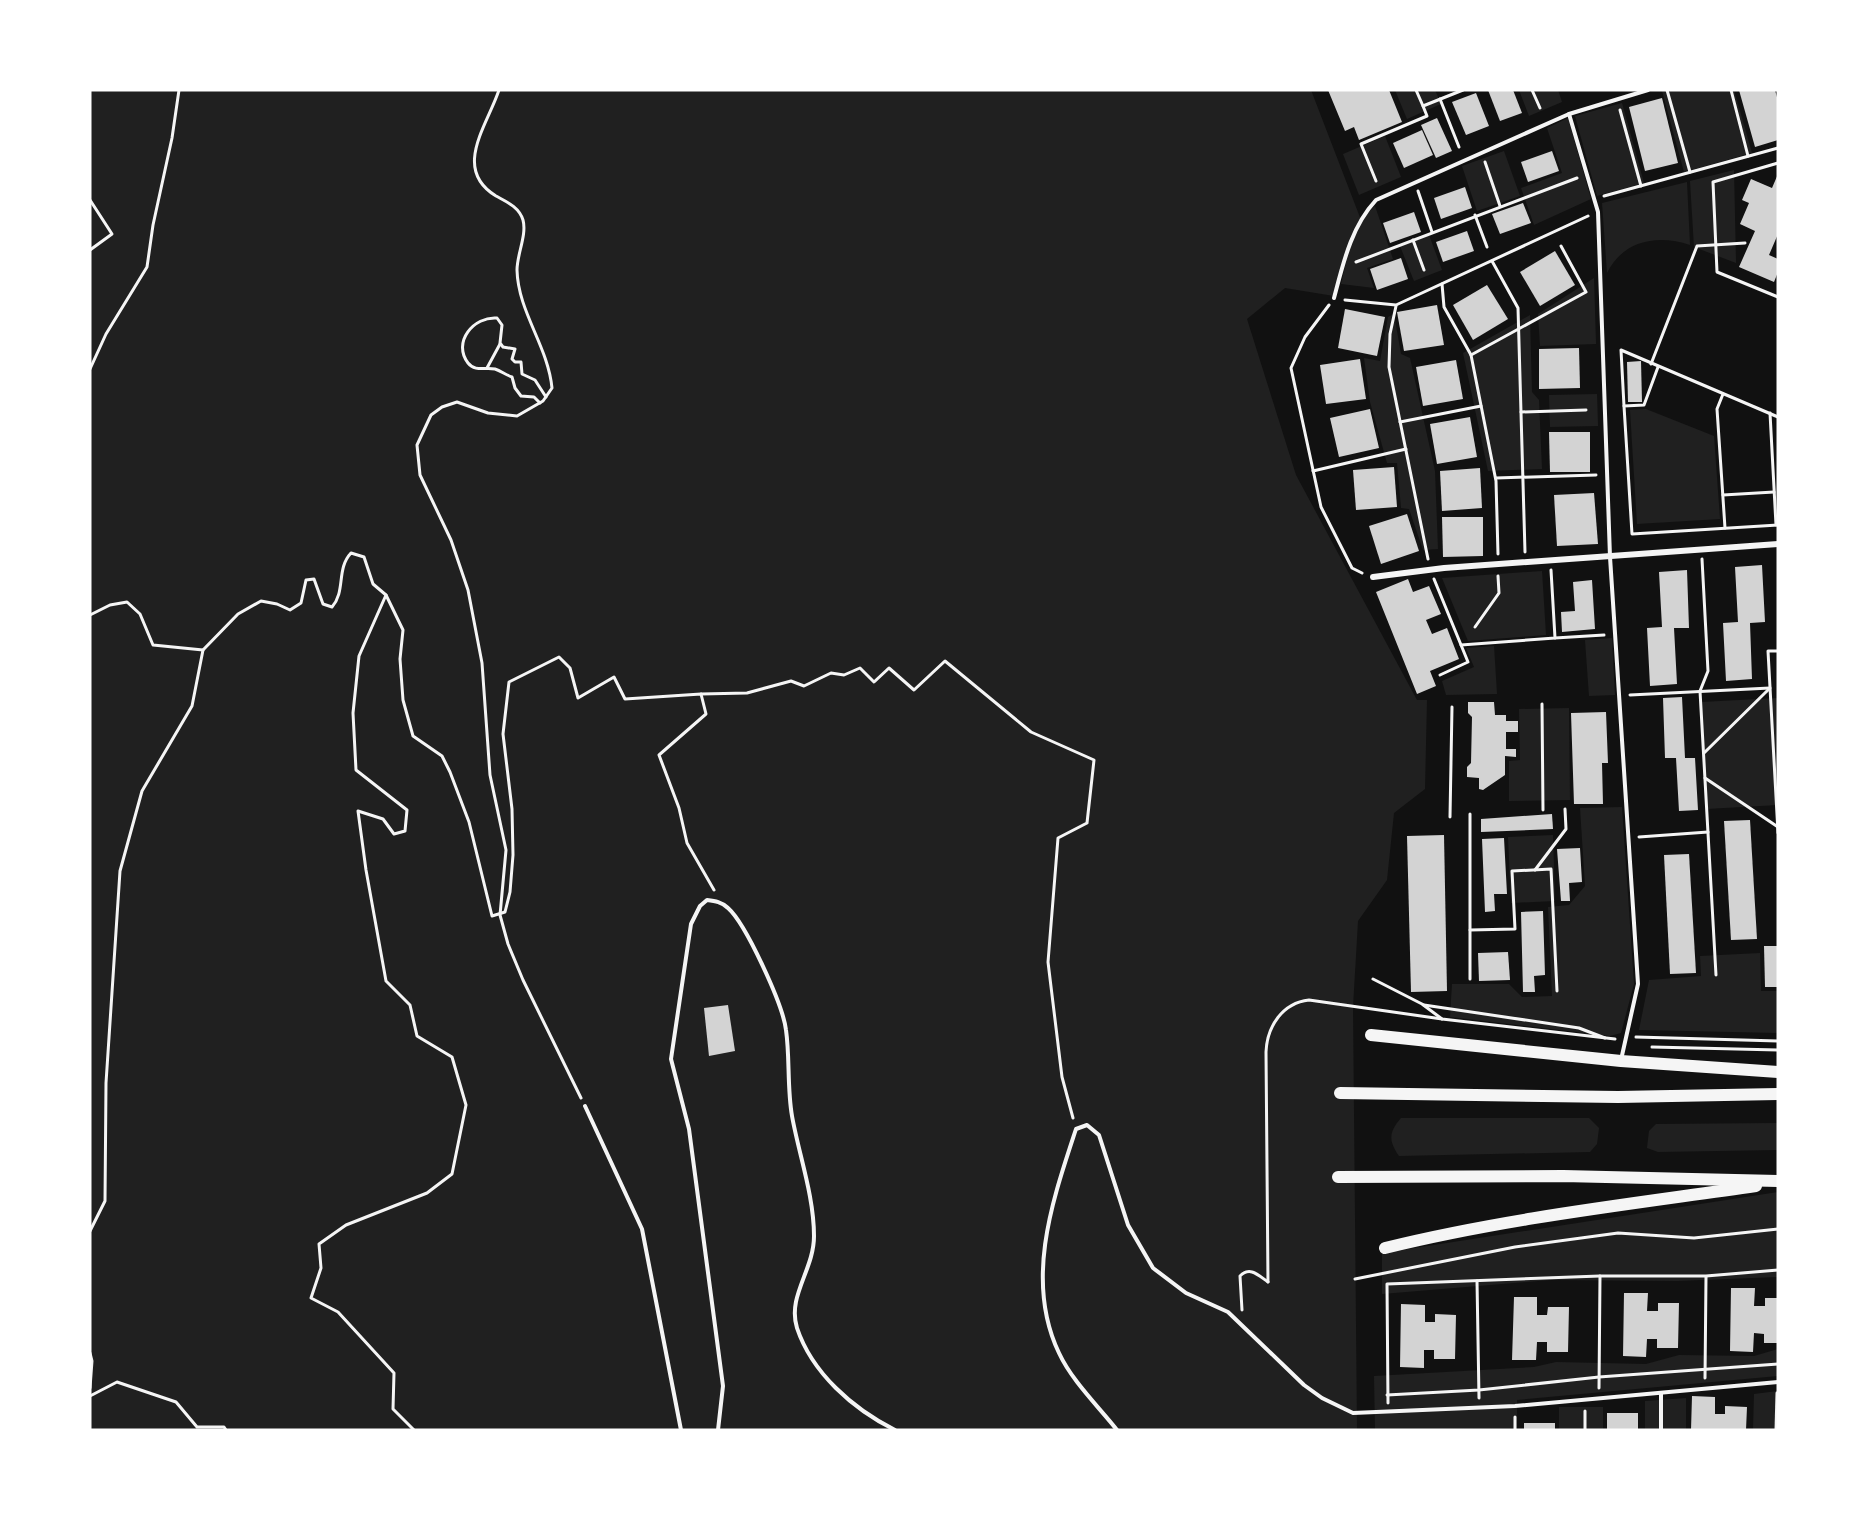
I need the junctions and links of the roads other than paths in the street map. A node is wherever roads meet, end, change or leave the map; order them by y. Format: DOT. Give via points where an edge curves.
graph roads {
  1 [pos="1648,90"];
  2 [pos="1569,114"];
  3 [pos="1334,298"];
  4 [pos="1778,544"];
  5 [pos="1610,557"];
  6 [pos="1373,577"];
  7 [pos="1371,1035"];
  8 [pos="1621,1061"];
  9 [pos="1778,1072"];
  10 [pos="1340,1093"];
  11 [pos="1778,1094"];
  12 [pos="585,1106"];
  13 [pos="1338,1177"];
  14 [pos="1778,1182"];
  15 [pos="1385,1248"];
  16 [pos="1778,1382"];
  17 [pos="1661,1393"];
  18 [pos="681,1430"];
  19 [pos="718,1430"];
  20 [pos="895,1430"];
  21 [pos="1117,1430"];
  22 [pos="1661,1430"];
  1 -- 2 [label="lane"];
  2 -- 3 [label="lane" via="1376,200 1365,212"];
  2 -- 5 [label="lane" via="1598,212"];
  4 -- 5 [label="street"];
  5 -- 6 [label="street"];
  5 -- 8 [label="lane" via="1638,984"];
  7 -- 8 [label="main road"];
  8 -- 9 [label="main road"];
  10 -- 11 [label="main road" via="1618,1097"];
  12 -- 18 [label="lane" via="642,1229"];
  13 -- 14 [label="main road" via="1563,1176"];
  14 -- 15 [label="main road" via="1458,1230"];
  16 -- 17 [label="lane"];
  17 -- 21 [label="lane" via="1479,1408 1353,1413 1322,1398 1287,1370 1228,1312 1186,1293 1153,1268 1128,1225 1100,1135 1087,1125 1076,1129 1052,1204 1043,1269 1045,1307 1059,1354"];
  17 -- 22 [label="lane"];
  19 -- 20 [label="lane" via="723,1386 689,1130 671,1051 694,916 707,900 720,902 735,915 777,999 787,1031 788,1088 814,1234 812,1262 795,1304 797,1328 815,1363 838,1390 861,1411"];
}
